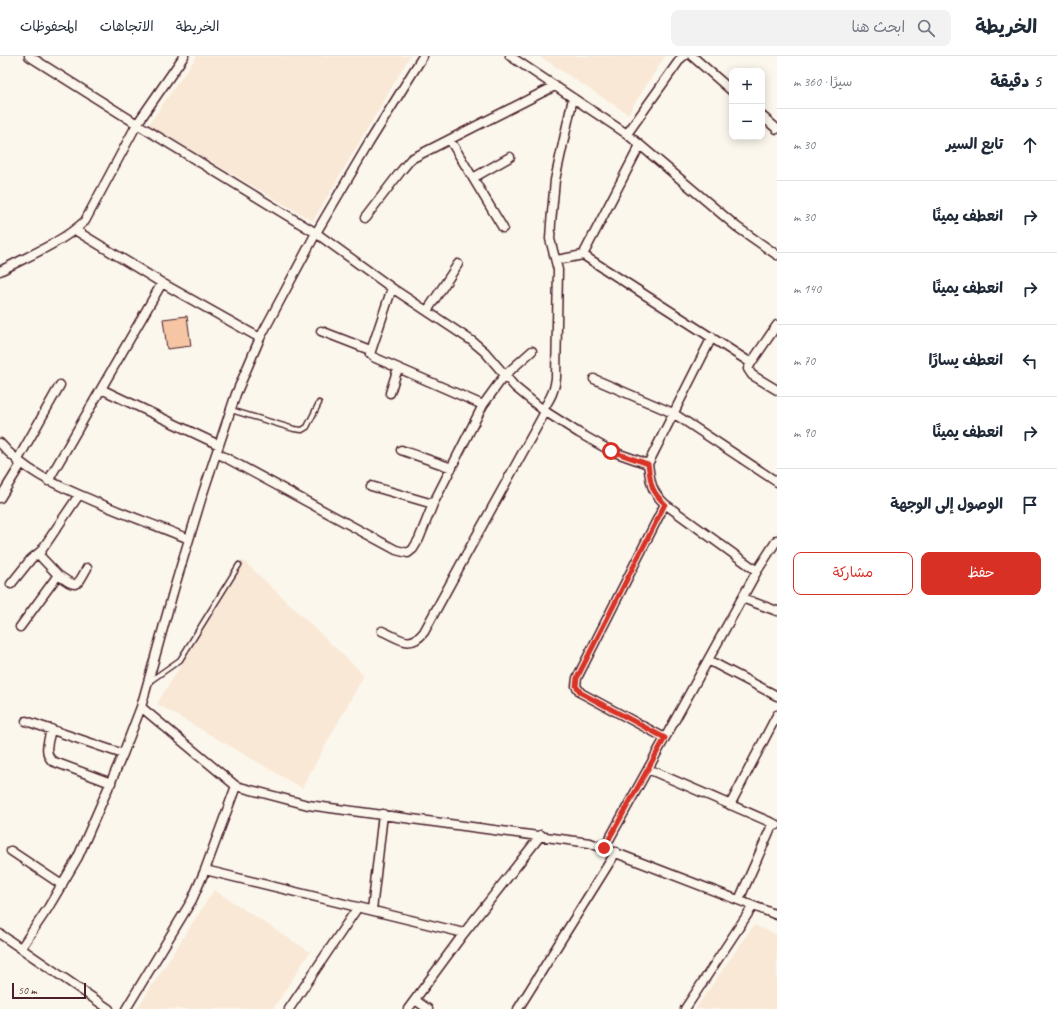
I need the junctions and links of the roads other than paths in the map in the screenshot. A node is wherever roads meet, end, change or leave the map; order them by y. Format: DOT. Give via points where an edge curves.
graph roads {
  1 [pos="29,56"];
  2 [pos="184,56"];
  3 [pos="423,56"];
  4 [pos="510,56"];
  5 [pos="684,56"];
  6 [pos="692,56"];
  7 [pos="555,86"];
  8 [pos="729,87"];
  9 [pos="573,98"];
  10 [pos="765,119"];
  11 [pos="137,124"];
  12 [pos="777,129"];
  13 [pos="626,134"];
  14 [pos="450,140"];
  15 [pos="640,145"];
  16 [pos="510,157"];
  17 [pos="473,178"];
  18 [pos="365,218"];
  19 [pos="503,228"];
  20 [pos="75,230"];
  21 [pos="316,233"];
  22 [pos="583,255"];
  23 [pos="777,255"];
  24 [pos="557,260"];
  25 [pos="458,264"];
  26 [pos="0,271"];
  27 [pos="162,283"];
  28 [pos="392,288"];
  29 [pos="427,311"];
  30 [pos="777,325"];
  31 [pos="321,331"];
  32 [pos="712,337"];
  33 [pos="260,338"];
  34 [pos="370,350"];
  35 [pos="532,351"];
  36 [pos="752,363"];
  37 [pos="398,368"];
  38 [pos="504,376"];
  39 [pos="594,379"];
  40 [pos="60,385"];
  41 [pos="101,389"];
  42 [pos="777,390"];
  43 [pos="390,393"];
  44 [pos="319,403"];
  45 [pos="483,405"];
  46 [pos="231,410"];
  47 [pos="544,411"];
  48 [pos="673,413"];
  49 [pos="0,443"];
  50 [pos="218,449"];
  51 [pos="401,450"];
  52 [pos="19,462"];
  53 [pos="648,464"];
  54 [pos="452,468"];
  55 [pos="48,481"];
  56 [pos="777,482"];
  57 [pos="371,486"];
  58 [pos="79,495"];
  59 [pos="0,498"];
  60 [pos="433,504"];
  61 [pos="665,504"];
  62 [pos="189,539"];
  63 [pos="777,540"];
  64 [pos="38,554"];
  65 [pos="239,565"];
  66 [pos="87,568"];
  67 [pos="757,571"];
  68 [pos="58,574"];
  69 [pos="11,584"];
  70 [pos="742,598"];
  71 [pos="777,611"];
  72 [pos="20,626"];
  73 [pos="382,631"];
  74 [pos="708,660"];
  75 [pos="148,682"];
  76 [pos="777,696"];
  77 [pos="141,707"];
  78 [pos="777,715"];
  79 [pos="26,721"];
  80 [pos="775,726"];
  81 [pos="51,729"];
  82 [pos="665,738"];
  83 [pos="123,754"];
  84 [pos="648,769"];
  85 [pos="111,783"];
  86 [pos="236,786"];
  87 [pos="730,805"];
  88 [pos="383,814"];
  89 [pos="775,824"];
  90 [pos="541,835"];
  91 [pos="604,848"];
  92 [pos="11,851"];
  93 [pos="616,852"];
  94 [pos="205,870"];
  95 [pos="62,885"];
  96 [pos="739,900"];
  97 [pos="753,906"];
  98 [pos="358,907"];
  99 [pos="372,910"];
  100 [pos="777,915"];
  101 [pos="464,932"];
  102 [pos="1,935"];
  103 [pos="21,948"];
  104 [pos="415,1000"];
  105 [pos="109,1009"];
  106 [pos="126,1009"];
  107 [pos="289,1009"];
  108 [pos="408,1009"];
  109 [pos="428,1009"];
  110 [pos="518,1009"];
  111 [pos="685,1009"];
  1 -- 11 [label="street"];
  2 -- 11 [label="street"];
  3 -- 21 [label="street"];
  4 -- 7 [label="street"];
  5 -- 13 [label="street"];
  6 -- 8 [label="street"];
  7 -- 9 [label="street"];
  7 -- 14 [label="street"];
  9 -- 13 [label="street"];
  9 -- 24 [label="street" via="555,180 550,239"];
  10 -- 12 [label="street"];
  11 -- 20 [label="street" via="85,221"];
  11 -- 21 [label="street"];
  13 -- 15 [label="street"];
  14 -- 17 [label="street"];
  14 -- 18 [label="street" via="411,159"];
  15 -- 22 [label="street"];
  15 -- 23 [label="street" via="737,227"];
  16 -- 17 [label="street"];
  17 -- 19 [label="street"];
  20 -- 26 [label="street"];
  20 -- 27 [label="street"];
  21 -- 28 [label="street"];
  21 -- 33 [label="street"];
  22 -- 24 [label="street"];
  22 -- 32 [label="street"];
  24 -- 47 [label="street" via="556,378 552,396"];
  25 -- 29 [label="street"];
  27 -- 33 [label="street"];
  27 -- 41 [label="street"];
  28 -- 29 [label="street"];
  28 -- 34 [label="street"];
  29 -- 38 [label="street" via="472,341 485,352"];
  30 -- 36 [label="street"];
  31 -- 34 [label="street"];
  32 -- 36 [label="street"];
  32 -- 48 [label="street"];
  33 -- 46 [label="street"];
  34 -- 37 [label="street" via="373,357"];
  35 -- 38 [label="street"];
  36 -- 42 [label="street" via="749,372"];
  37 -- 43 [label="street"];
  37 -- 45 [label="street"];
  38 -- 45 [label="street"];
  38 -- 47 [label="street"];
  39 -- 48 [label="street"];
  40 -- 52 [label="street"];
  41 -- 50 [label="street"];
  41 -- 55 [label="street"];
  44 -- 46 [label="lane" via="307,427 302,430"];
  45 -- 54 [label="street"];
  46 -- 50 [label="street"];
  47 -- 53 [label="street" via="611,451"];
  47 -- 73 [label="street" via="419,639 405,641"];
  48 -- 53 [label="street"];
  48 -- 56 [label="street"];
  49 -- 52 [label="street"];
  50 -- 60 [label="street" via="402,552 408,553 413,549"];
  50 -- 62 [label="street"];
  51 -- 54 [label="street"];
  52 -- 55 [label="street"];
  52 -- 59 [label="street"];
  53 -- 61 [label="street" via="652,488"];
  54 -- 60 [label="street"];
  55 -- 58 [label="street"];
  57 -- 60 [label="street"];
  58 -- 62 [label="street"];
  58 -- 64 [label="street"];
  61 -- 67 [label="street"];
  61 -- 82 [label="street" via="577,678 576,686 581,693"];
  62 -- 75 [label="street"];
  63 -- 67 [label="street"];
  64 -- 68 [label="street"];
  64 -- 69 [label="street"];
  65 -- 75 [label="lane" via="180,660"];
  66 -- 68 [label="street" via="79,583 75,584"];
  67 -- 70 [label="street"];
  68 -- 72 [label="street"];
  70 -- 71 [label="street"];
  70 -- 74 [label="street"];
  74 -- 76 [label="street"];
  74 -- 82 [label="street"];
  75 -- 77 [label="street"];
  77 -- 83 [label="street"];
  77 -- 86 [label="street"];
  78 -- 80 [label="street"];
  79 -- 81 [label="street"];
  80 -- 87 [label="street"];
  81 -- 83 [label="street"];
  81 -- 85 [label="street" via="47,751 52,761"];
  82 -- 84 [label="street"];
  83 -- 85 [label="street"];
  84 -- 87 [label="street"];
  84 -- 91 [label="street"];
  85 -- 95 [label="street" via="78,857"];
  86 -- 88 [label="street" via="308,805"];
  86 -- 94 [label="street"];
  87 -- 89 [label="street"];
  88 -- 90 [label="street"];
  88 -- 99 [label="street"];
  89 -- 96 [label="street"];
  90 -- 91 [label="street" via="578,840"];
  90 -- 101 [label="street"];
  91 -- 93 [label="street"];
  92 -- 95 [label="street"];
  93 -- 96 [label="street"];
  93 -- 110 [label="street"];
  94 -- 98 [label="street"];
  94 -- 106 [label="street" via="192,900"];
  95 -- 103 [label="street"];
  96 -- 97 [label="street"];
  97 -- 100 [label="street"];
  97 -- 111 [label="street"];
  98 -- 99 [label="street"];
  98 -- 107 [label="street"];
  99 -- 101 [label="street"];
  101 -- 104 [label="street"];
  102 -- 103 [label="street"];
  103 -- 105 [label="street"];
  104 -- 108 [label="street"];
  104 -- 109 [label="street"];
}
